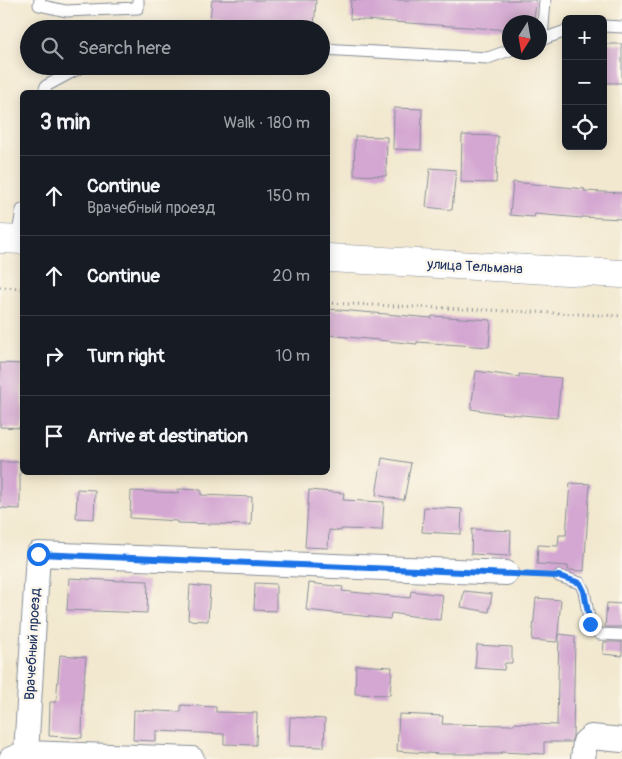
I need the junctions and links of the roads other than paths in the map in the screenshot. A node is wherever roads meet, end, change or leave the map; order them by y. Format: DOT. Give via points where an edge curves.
graph roads {
  1 [pos="40,0"];
  2 [pos="138,0"];
  3 [pos="545,0"];
  4 [pos="544,15"];
  5 [pos="607,26"];
  6 [pos="622,27"];
  7 [pos="562,32"];
  8 [pos="547,38"];
  9 [pos="330,49"];
  10 [pos="502,53"];
  11 [pos="66,75"];
  12 [pos="45,90"];
  13 [pos="20,217"];
  14 [pos="13,240"];
  15 [pos="330,258"];
  16 [pos="622,274"];
  17 [pos="506,573"];
  18 [pos="559,576"];
  19 [pos="622,635"];
  20 [pos="622,740"];
  21 [pos="18,756"];
  22 [pos="192,759"];
  23 [pos="583,759"];
  1 -- 2 [label="lane" via="39,5 66,11 138,8"];
  3 -- 4 [label="lane"];
  5 -- 6 [label="lane"];
  7 -- 8 [label="lane"];
  9 -- 10 [label="lane" via="488,58"];
  11 -- 12 [label="lane" via="46,86"];
  13 -- 14 [label="lane"];
  15 -- 16 [label="street, улица Тельмана"];
  17 -- 21 [label="street, Врачебный проезд" via="38,554"];
  18 -- 19 [label="lane" via="580,583 590,624 599,634"];
  20 -- 23 [label="street" via="592,737 585,742"];
  21 -- 22 [label="street, Врачебный проезд"];
}
